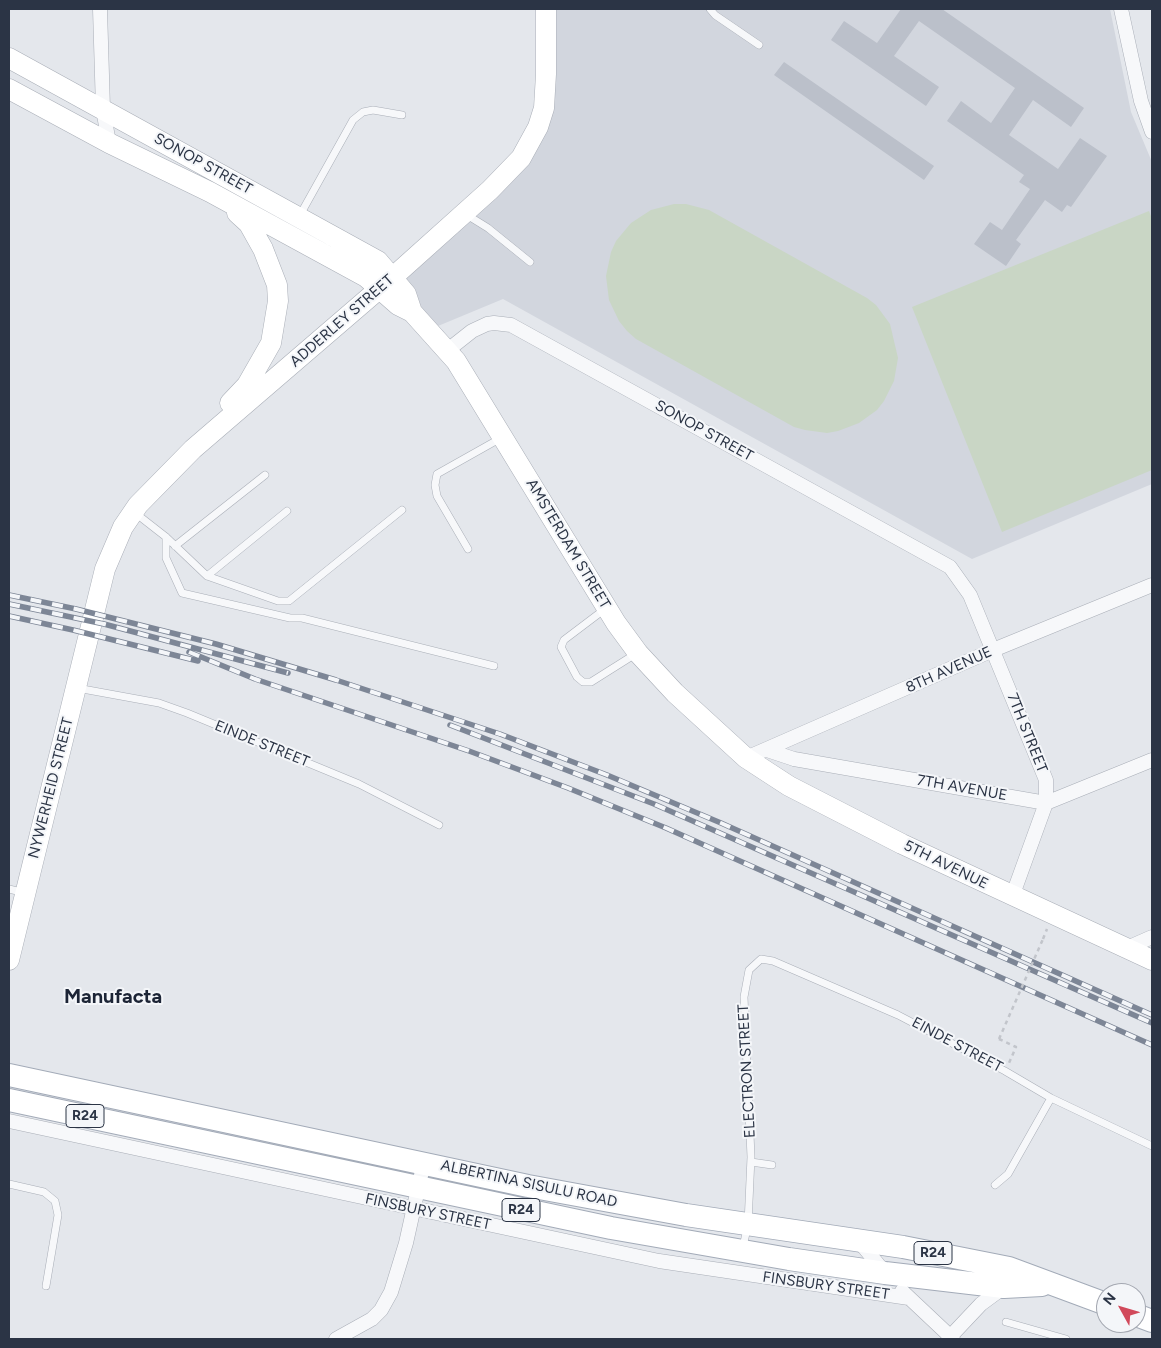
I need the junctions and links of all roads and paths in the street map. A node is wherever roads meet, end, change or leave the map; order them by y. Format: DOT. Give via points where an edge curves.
graph roads {
  1 [pos="100,9"];
  2 [pos="546,9"];
  3 [pos="710,9"];
  4 [pos="1121,9"];
  5 [pos="759,46"];
  6 [pos="9,58"];
  7 [pos="9,90"];
  8 [pos="103,109"];
  9 [pos="402,115"];
  10 [pos="1152,129"];
  11 [pos="109,143"];
  12 [pos="210,192"];
  13 [pos="465,213"];
  14 [pos="298,217"];
  15 [pos="530,262"];
  16 [pos="387,282"];
  17 [pos="448,350"];
  18 [pos="502,437"];
  19 [pos="264,475"];
  20 [pos="136,508"];
  21 [pos="402,510"];
  22 [pos="287,511"];
  23 [pos="166,537"];
  24 [pos="175,546"];
  25 [pos="468,549"];
  26 [pos="958,575"];
  27 [pos="207,576"];
  28 [pos="1152,584"];
  29 [pos="606,608"];
  30 [pos="94,617"];
  31 [pos="993,650"];
  32 [pos="638,653"];
  33 [pos="494,666"];
  34 [pos="76,688"];
  35 [pos="766,750"];
  36 [pos="746,758"];
  37 [pos="1152,760"];
  38 [pos="1046,803"];
  39 [pos="440,825"];
  40 [pos="17,891"];
  41 [pos="1012,896"];
  42 [pos="1047,929"];
  43 [pos="1152,937"];
  44 [pos="1127,948"];
  45 [pos="9,960"];
  46 [pos="1152,960"];
  47 [pos="757,962"];
  48 [pos="1005,1070"];
  49 [pos="9,1075"];
  50 [pos="1051,1098"];
  51 [pos="9,1100"];
  52 [pos="9,1121"];
  53 [pos="1152,1146"];
  54 [pos="424,1162"];
  55 [pos="751,1162"];
  56 [pos="772,1165"];
  57 [pos="9,1184"];
  58 [pos="995,1185"];
  59 [pos="419,1187"];
  60 [pos="414,1209"];
  61 [pos="748,1224"];
  62 [pos="857,1240"];
  63 [pos="742,1251"];
  64 [pos="885,1273"];
  65 [pos="1051,1284"];
  66 [pos="46,1286"];
  67 [pos="1004,1287"];
  68 [pos="909,1298"];
  69 [pos="1096,1300"];
  70 [pos="1006,1322"];
  71 [pos="950,1338"];
  72 [pos="336,1339"];
  73 [pos="1066,1339"];
  1 -- 8 [label="street"];
  2 -- 13 [label="street, ADDERLEY STREET" via="544,108 538,127 510,172"];
  3 -- 5 [label="lane"];
  4 -- 10 [label="street" via="1141,102"];
  6 -- 8 [label="street, SONOP STREET"];
  7 -- 11 [label="street, SONOP STREET"];
  8 -- 11 [label="street"];
  8 -- 14 [label="street, SONOP STREET"];
  9 -- 14 [label="lane" via="373,110 363,112 353,120"];
  11 -- 12 [label="street, SONOP STREET"];
  12 -- 16 [label="street, SONOP STREET" via="366,277"];
  12 -- 20 [label="street" via="249,224 270,265 278,285 271,343 247,385 175,458"];
  13 -- 15 [label="lane"];
  13 -- 16 [label="street, ADDERLEY STREET"];
  14 -- 16 [label="street, SONOP STREET" via="378,262"];
  16 -- 17 [label="street, AMSTERDAM STREET" via="398,305 412,312"];
  16 -- 20 [label="street, ADDERLEY STREET" via="193,449"];
  17 -- 18 [label="street, AMSTERDAM STREET"];
  17 -- 26 [label="street, SONOP STREET" via="487,324 511,325 945,564"];
  18 -- 25 [label="lane" via="437,474 437,496"];
  18 -- 29 [label="street, AMSTERDAM STREET"];
  19 -- 24 [label="lane"];
  20 -- 23 [label="lane"];
  20 -- 30 [label="street, ADDERLEY STREET" via="111,552"];
  21 -- 27 [label="lane" via="289,601 278,601"];
  22 -- 27 [label="lane"];
  23 -- 24 [label="lane"];
  23 -- 33 [label="lane" via="166,558 182,592"];
  24 -- 27 [label="lane"];
  26 -- 31 [label="street, 7TH STREET"];
  28 -- 31 [label="street, 8TH AVENUE"];
  29 -- 32 [label="street, AMSTERDAM STREET"];
  29 -- 32 [label="lane" via="564,640 561,647 576,677 583,682 591,682"];
  30 -- 34 [label="street, NYWERHEID STREET"];
  31 -- 35 [label="street, 8TH AVENUE"];
  31 -- 38 [label="street, 7TH STREET" via="1046,780"];
  32 -- 36 [label="street, AMSTERDAM STREET" via="675,693"];
  34 -- 39 [label="lane, EINDE STREET" via="159,703 187,713 359,784"];
  34 -- 40 [label="street, NYWERHEID STREET"];
  35 -- 36 [label="street, 8TH AVENUE"];
  35 -- 38 [label="street, 7TH AVENUE" via="794,759"];
  36 -- 41 [label="street, 5TH AVENUE" via="810,798"];
  37 -- 38 [label="street"];
  38 -- 41 [label="street, 7TH STREET"];
  40 -- 45 [label="street, NYWERHEID STREET"];
  41 -- 44 [label="street, 5TH AVENUE"];
  42 -- 48 [label="path, bridge" via="999,1039 1016,1046"];
  43 -- 44 [label="street"];
  44 -- 46 [label="street, 5TH AVENUE"];
  47 -- 48 [label="lane, EINDE STREET" via="761,959 773,961 898,1015"];
  47 -- 55 [label="lane, ELECTRON STREET" via="749,970 744,997"];
  48 -- 50 [label="lane, EINDE STREET"];
  49 -- 54 [label="main road, ALBERTINA SISULU ROAD / R24"];
  50 -- 53 [label="lane, EINDE STREET"];
  50 -- 58 [label="lane" via="1008,1174"];
  51 -- 59 [label="main road, ALBERTINA SISULU ROAD / R24"];
  52 -- 60 [label="street, FINSBURY STREET"];
  54 -- 59 [label="street"];
  54 -- 61 [label="main road, ALBERTINA SISULU ROAD / R24" via="528,1186"];
  55 -- 56 [label="lane"];
  55 -- 61 [label="lane, ELECTRON STREET"];
  57 -- 66 [label="lane" via="44,1192 55,1201 58,1214"];
  59 -- 60 [label="street"];
  59 -- 63 [label="main road, ALBERTINA SISULU ROAD / R24" via="575,1221"];
  60 -- 68 [label="street, FINSBURY STREET" via="660,1260"];
  60 -- 72 [label="street" via="394,1285 386,1301 372,1319"];
  61 -- 62 [label="main road, ALBERTINA SISULU ROAD / R24"];
  61 -- 63 [label="lane, ELECTRON STREET"];
  62 -- 64 [label="street"];
  62 -- 65 [label="main road, ALBERTINA SISULU ROAD / R24" via="1008,1268"];
  63 -- 64 [label="main road, ALBERTINA SISULU ROAD / R24"];
  64 -- 67 [label="main road, ALBERTINA SISULU ROAD / R24"];
  64 -- 68 [label="street"];
  65 -- 67 [label="main road, ALBERTINA SISULU ROAD / R24"];
  65 -- 69 [label="main road, ALBERTINA SISULU ROAD / R24"];
  67 -- 71 [label="street" via="981,1304"];
  68 -- 71 [label="street"];
  70 -- 73 [label="lane"];
}
